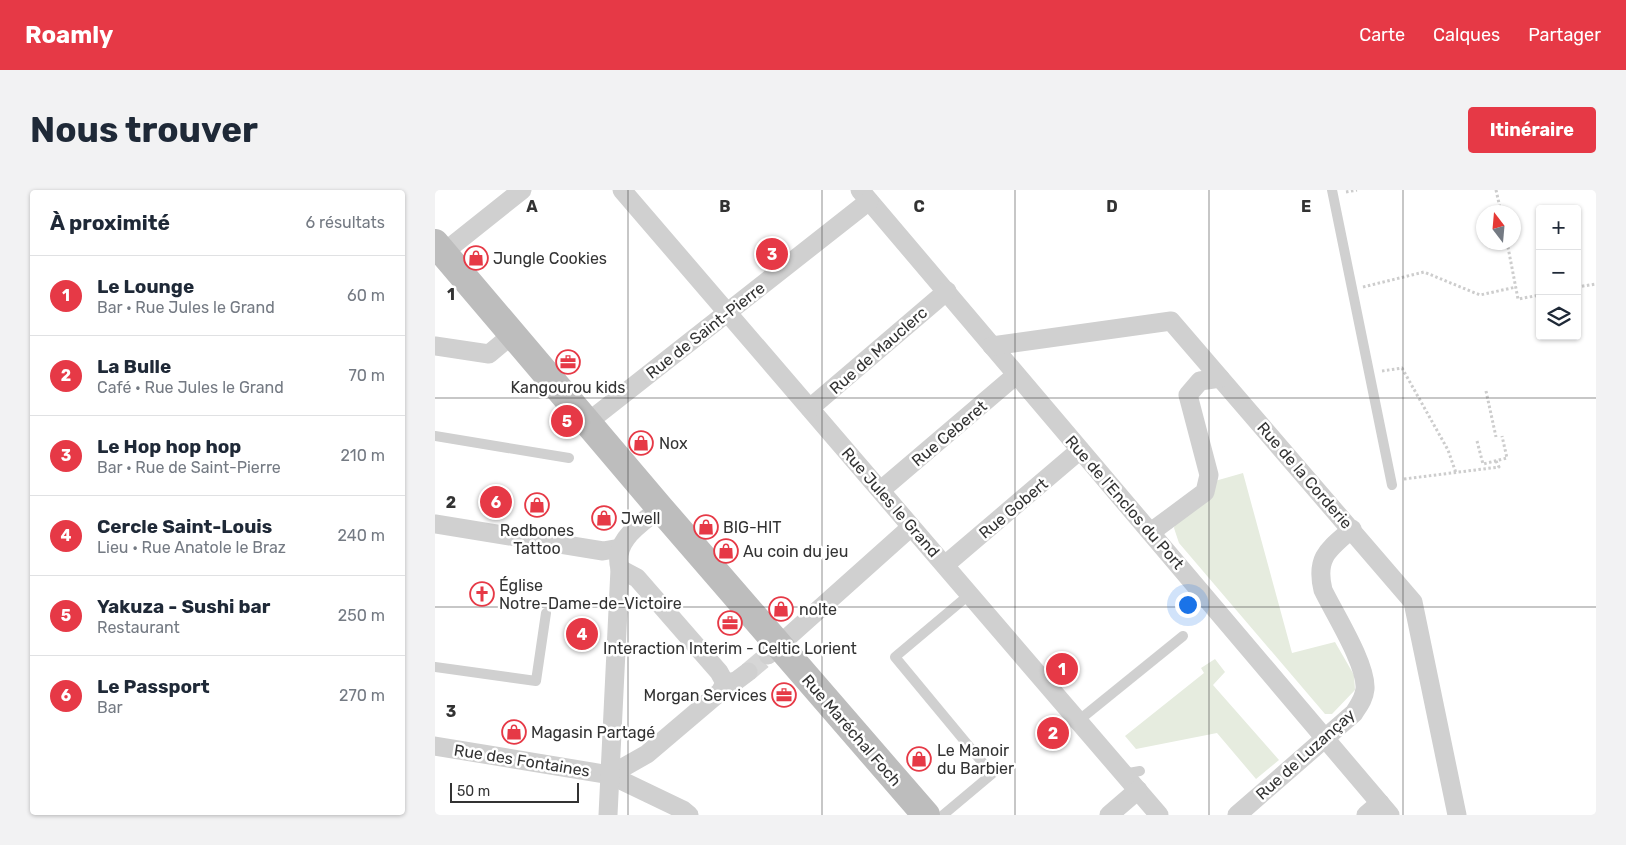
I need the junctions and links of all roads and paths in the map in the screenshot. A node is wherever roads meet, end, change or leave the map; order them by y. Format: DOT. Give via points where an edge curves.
graph roads {
  1 [pos="522,190"];
  2 [pos="622,190"];
  3 [pos="1332,190"];
  4 [pos="1496,190"];
  5 [pos="865,195"];
  6 [pos="1499,205"];
  7 [pos="439,248"];
  8 [pos="1509,250"];
  9 [pos="1596,284"];
  10 [pos="1581,286"];
  11 [pos="1516,287"];
  12 [pos="1353,289"];
  13 [pos="947,291"];
  14 [pos="1536,296"];
  15 [pos="728,313"];
  16 [pos="513,334"];
  17 [pos="435,346"];
  18 [pos="992,346"];
  19 [pos="1370,374"];
  20 [pos="1016,375"];
  21 [pos="1220,378"];
  22 [pos="1486,392"];
  23 [pos="810,408"];
  24 [pos="588,422"];
  25 [pos="435,436"];
  26 [pos="1502,436"];
  27 [pos="1496,437"];
  28 [pos="1477,440"];
  29 [pos="1081,450"];
  30 [pos="569,458"];
  31 [pos="1496,460"];
  32 [pos="1456,472"];
  33 [pos="1391,483"];
  34 [pos="881,490"];
  35 [pos="661,508"];
  36 [pos="435,524"];
  37 [pos="911,527"];
  38 [pos="1351,530"];
  39 [pos="1151,532"];
  40 [pos="620,548"];
  41 [pos="945,565"];
  42 [pos="620,569"];
  43 [pos="970,594"];
  44 [pos="546,613"];
  45 [pos="1183,636"];
  46 [pos="773,650"];
  47 [pos="435,667"];
  48 [pos="748,672"];
  49 [pos="725,683"];
  50 [pos="1078,721"];
  51 [pos="1325,737"];
  52 [pos="435,746"];
  53 [pos="610,775"];
  54 [pos="1137,790"];
  55 [pos="1242,805"];
  56 [pos="1385,809"];
  57 [pos="607,815"];
  58 [pos="689,815"];
  59 [pos="926,815"];
  60 [pos="943,815"];
  61 [pos="1109,815"];
  62 [pos="1159,815"];
  63 [pos="1366,815"];
  64 [pos="1457,815"];
  1 -- 7 [label="street"];
  2 -- 15 [label="street, Rue Jules le Grand"];
  3 -- 12 [label="lane"];
  4 -- 6 [label="path"];
  5 -- 13 [label="street, Rue de l'Enclos du Port"];
  5 -- 15 [label="street, Rue de Saint-Pierre"];
  7 -- 16 [label="street, Rue Maréchal Foch"];
  8 -- 11 [label="path"];
  9 -- 10 [label="path"];
  11 -- 12 [label="path" via="1480,294 1424,272"];
  11 -- 14 [label="path" via="1519,299"];
  12 -- 19 [label="lane"];
  13 -- 18 [label="street, Rue de l'Enclos du Port"];
  13 -- 23 [label="street, Rue de Mauclerc"];
  15 -- 23 [label="street, Rue Jules le Grand"];
  15 -- 24 [label="street, Rue de Saint-Pierre"];
  16 -- 17 [label="street" via="489,354"];
  16 -- 24 [label="street, Rue Maréchal Foch"];
  18 -- 20 [label="street, Rue de l'Enclos du Port"];
  18 -- 21 [label="street, Rue de la Corderie" via="1171,321"];
  19 -- 32 [label="path" via="1403,368 1448,450"];
  19 -- 33 [label="lane"];
  20 -- 29 [label="street, Rue de l'Enclos du Port"];
  20 -- 34 [label="street, Rue Ceberet"];
  21 -- 38 [label="street, Rue de la Corderie"];
  21 -- 39 [label="street" via="1200,381 1188,395 1209,475 1205,492"];
  22 -- 27 [label="path"];
  23 -- 34 [label="street, Rue Jules le Grand"];
  24 -- 35 [label="street, Rue Maréchal Foch"];
  25 -- 30 [label="lane"];
  26 -- 31 [label="path" via="1507,458"];
  28 -- 31 [label="path" via="1483,464"];
  29 -- 39 [label="street, Rue de l'Enclos du Port"];
  29 -- 41 [label="street, Rue Gobert"];
  31 -- 32 [label="path" via="1499,467"];
  32 -- 33 [label="path"];
  34 -- 37 [label="street, Rue Jules le Grand"];
  35 -- 40 [label="street" via="627,535"];
  35 -- 46 [label="street, Rue Maréchal Foch"];
  36 -- 40 [label="street" via="603,551"];
  37 -- 41 [label="street, Rue Jules le Grand"];
  37 -- 46 [label="street"];
  38 -- 51 [label="street, Rue de Luzançay" via="1327,551 1321,581 1362,667 1365,690 1354,713"];
  38 -- 64 [label="street, Rue de la Corderie" via="1413,602"];
  39 -- 51 [label="street, Rue de l'Enclos du Port"];
  40 -- 42 [label="street"];
  41 -- 43 [label="street, Rue Jules le Grand"];
  42 -- 49 [label="street" via="637,578"];
  42 -- 53 [label="street"];
  43 -- 50 [label="street, Rue Jules le Grand"];
  43 -- 60 [label="lane" via="895,657 992,774"];
  44 -- 47 [label="lane" via="536,681"];
  45 -- 50 [label="lane"];
  46 -- 59 [label="street, Rue Maréchal Foch"];
  48 -- 49 [label="street" via="735,681"];
  49 -- 53 [label="street" via="720,692 647,754"];
  50 -- 54 [label="street, Rue Jules le Grand" via="1132,772"];
  51 -- 55 [label="street, Rue de Luzançay"];
  51 -- 56 [label="street, Rue de l'Enclos du Port"];
  52 -- 53 [label="street, Rue des Fontaines"];
  53 -- 57 [label="street"];
  53 -- 58 [label="street, Rue des Fontaines"];
  54 -- 61 [label="street"];
  54 -- 62 [label="street, Rue Jules le Grand"];
  56 -- 63 [label="street"];
}
